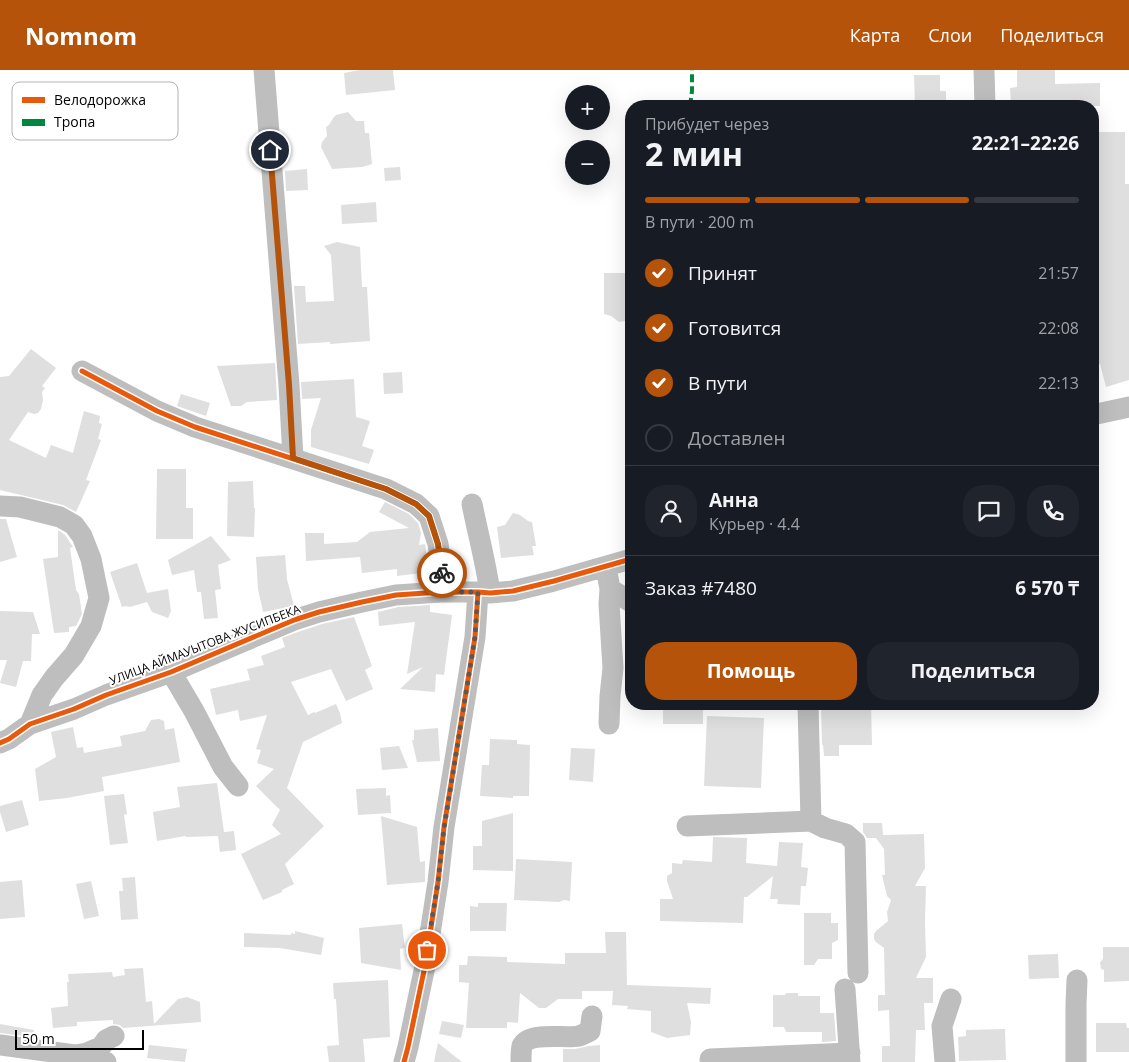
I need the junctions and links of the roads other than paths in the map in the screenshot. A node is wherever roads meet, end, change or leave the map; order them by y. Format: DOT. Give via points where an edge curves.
graph roads {
  1 [pos="264,70"];
  2 [pos="984,70"];
  3 [pos="985,100"];
  4 [pos="82,371"];
  5 [pos="1129,407"];
  6 [pos="1099,413"];
  7 [pos="293,458"];
  8 [pos="472,504"];
  9 [pos="0,506"];
  10 [pos="625,561"];
  11 [pos="606,567"];
  12 [pos="610,589"];
  13 [pos="441,592"];
  14 [pos="484,592"];
  15 [pos="625,598"];
  16 [pos="171,672"];
  17 [pos="808,710"];
  18 [pos="30,724"];
  19 [pos="609,724"];
  20 [pos="0,744"];
  21 [pos="238,786"];
  22 [pos="811,821"];
  23 [pos="687,826"];
  24 [pos="1077,980"];
  25 [pos="951,999"];
  26 [pos="592,1016"];
  27 [pos="114,1036"];
  28 [pos="0,1045"];
  29 [pos="75,1055"];
  30 [pos="850,1058"];
  31 [pos="710,1059"];
  32 [pos="106,1062"];
  33 [pos="404,1062"];
  34 [pos="521,1062"];
  35 [pos="945,1062"];
  36 [pos="1076,1062"];
  1 -- 7 [label="street"];
  2 -- 3 [label="street"];
  4 -- 7 [label="street" via="188,424"];
  5 -- 6 [label="street"];
  7 -- 13 [label="street" via="386,489 416,504 429,516 438,544 443,578"];
  8 -- 14 [label="street" via="487,573"];
  9 -- 18 [label="street" via="20,507 60,517 74,525 91,559 99,598 91,626 74,655 42,695"];
  10 -- 11 [label="street, УЛИЦА АЙМАУЫТОВА ЖУСИПБЕКА"];
  11 -- 12 [label="street"];
  11 -- 14 [label="street, УЛИЦА АЙМАУЫТОВА ЖУСИПБЕКА" via="514,591"];
  12 -- 15 [label="street"];
  12 -- 19 [label="street" via="613,668"];
  13 -- 14 [label="street, УЛИЦА АЙМАУЫТОВА ЖУСИПБЕКА"];
  13 -- 16 [label="street, УЛИЦА АЙМАУЫТОВА ЖУСИПБЕКА" via="396,595 319,612"];
  14 -- 33 [label="street" via="444,828 428,948"];
  16 -- 18 [label="street, УЛИЦА АЙМАУЫТОВА ЖУСИПБЕКА"];
  16 -- 21 [label="street" via="223,768"];
  17 -- 22 [label="street"];
  18 -- 20 [label="street, УЛИЦА АЙМАУЫТОВА ЖУСИПБЕКА"];
  22 -- 23 [label="street"];
  22 -- 30 [label="street" via="846,834 855,842"];
  24 -- 36 [label="street"];
  25 -- 35 [label="street" via="942,1026"];
  26 -- 34 [label="street" via="590,1031 578,1036 532,1038 522,1047"];
  27 -- 29 [label="street" via="101,1047"];
  28 -- 29 [label="street"];
  29 -- 32 [label="street"];
  30 -- 31 [label="street"];
}
